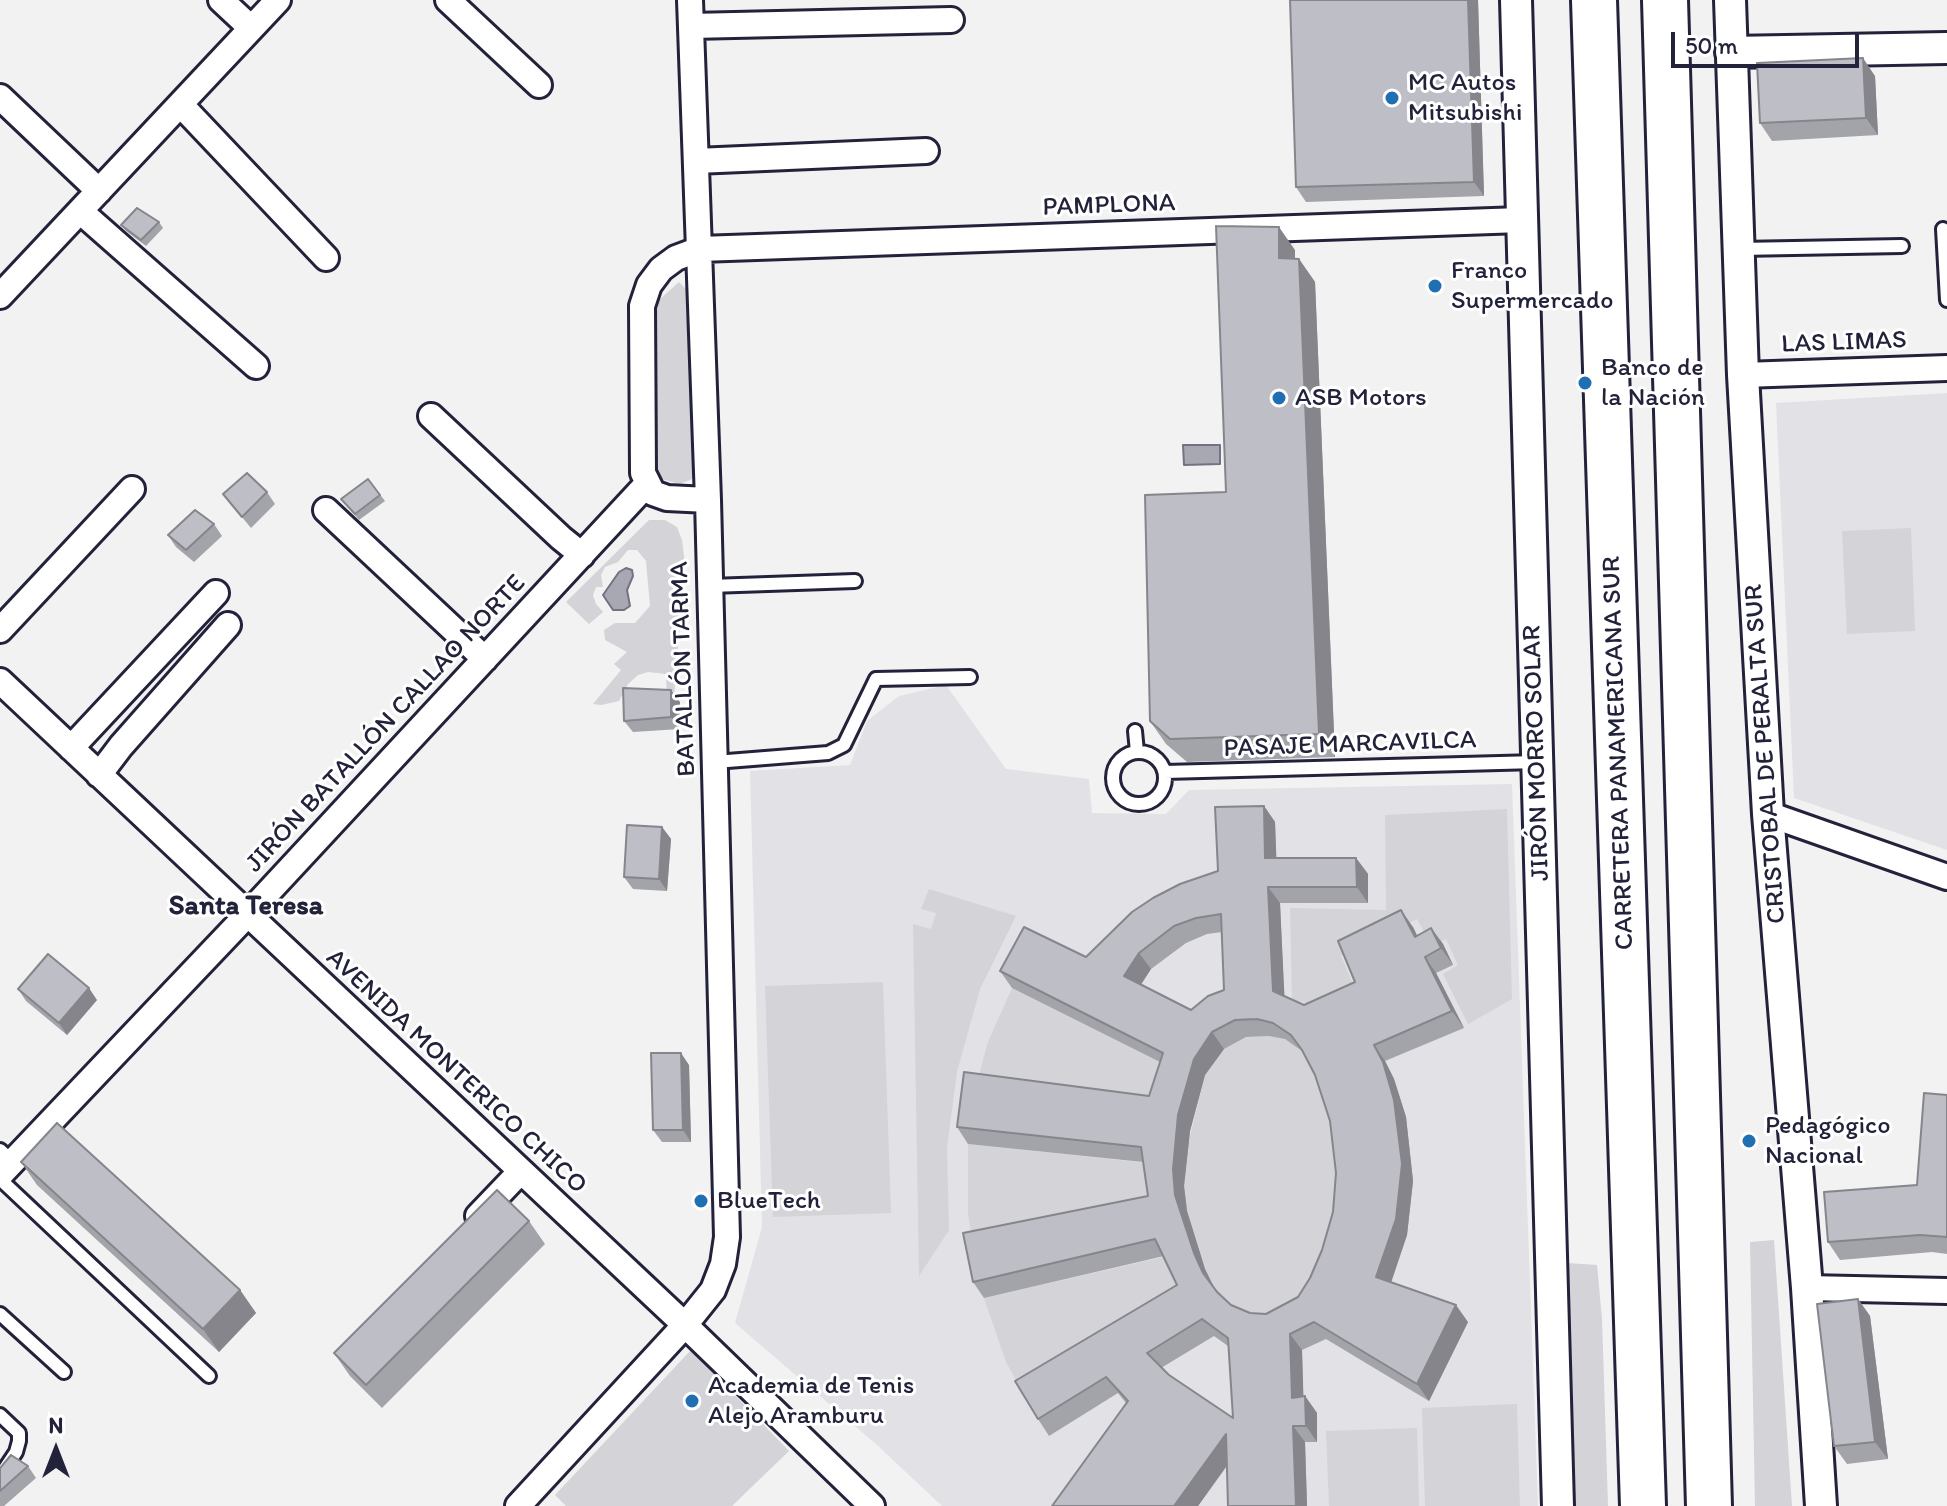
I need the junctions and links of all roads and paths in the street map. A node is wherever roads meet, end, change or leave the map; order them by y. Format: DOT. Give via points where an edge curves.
graph roads {
  1 [pos="221,0"];
  2 [pos="278,0"];
  3 [pos="448,0"];
  4 [pos="690,0"];
  5 [pos="1516,0"];
  6 [pos="1594,0"];
  7 [pos="1665,0"];
  8 [pos="1730,0"];
  9 [pos="951,20"];
  10 [pos="691,26"];
  11 [pos="251,28"];
  12 [pos="1947,48"];
  13 [pos="1731,52"];
  14 [pos="539,85"];
  15 [pos="0,97"];
  16 [pos="181,105"];
  17 [pos="926,151"];
  18 [pos="696,161"];
  19 [pos="99,191"];
  20 [pos="80,211"];
  21 [pos="1521,220"];
  22 [pos="1943,229"];
  23 [pos="1902,246"];
  24 [pos="700,249"];
  25 [pos="1739,249"];
  26 [pos="326,258"];
  27 [pos="4,284"];
  28 [pos="1947,300"];
  29 [pos="256,366"];
  30 [pos="1947,368"];
  31 [pos="1743,375"];
  32 [pos="431,416"];
  33 [pos="647,484"];
  34 [pos="132,489"];
  35 [pos="708,500"];
  36 [pos="326,510"];
  37 [pos="582,555"];
  38 [pos="855,581"];
  39 [pos="710,586"];
  40 [pos="216,593"];
  41 [pos="228,625"];
  42 [pos="0,630"];
  43 [pos="485,659"];
  44 [pos="970,677"];
  45 [pos="0,681"];
  46 [pos="1135,731"];
  47 [pos="71,748"];
  48 [pos="1137,752"];
  49 [pos="715,762"];
  50 [pos="1537,762"];
  51 [pos="1165,772"];
  52 [pos="99,775"];
  53 [pos="1768,814"];
  54 [pos="1947,877"];
  55 [pos="247,915"];
  56 [pos="3,1167"];
  57 [pos="521,1171"];
  58 [pos="467,1227"];
  59 [pos="1807,1288"];
  60 [pos="1947,1291"];
  61 [pos="0,1314"];
  62 [pos="685,1325"];
  63 [pos="64,1372"];
  64 [pos="209,1376"];
  65 [pos="0,1415"];
  66 [pos="0,1476"];
  67 [pos="518,1506"];
  68 [pos="872,1506"];
  69 [pos="1558,1506"];
  70 [pos="1643,1506"];
  71 [pos="1709,1506"];
  72 [pos="1821,1506"];
  1 -- 11 [label="street"];
  2 -- 11 [label="street"];
  3 -- 14 [label="street"];
  4 -- 10 [label="street, BATALLÓN TARMA"];
  5 -- 21 [label="street, JIRÓN MORRO SOLAR"];
  6 -- 70 [label="highway, CARRETERA PANAMERICANA SUR"];
  7 -- 71 [label="highway"];
  8 -- 13 [label="street, CRISTOBAL DE PERALTA SUR"];
  9 -- 10 [label="street"];
  10 -- 18 [label="street, BATALLÓN TARMA"];
  11 -- 16 [label="street"];
  12 -- 13 [label="street"];
  13 -- 25 [label="street, CRISTOBAL DE PERALTA SUR"];
  15 -- 19 [label="street"];
  16 -- 19 [label="street"];
  16 -- 26 [label="street"];
  17 -- 18 [label="street"];
  18 -- 24 [label="street, BATALLÓN TARMA"];
  19 -- 20 [label="street"];
  20 -- 27 [label="street"];
  20 -- 29 [label="street"];
  21 -- 24 [label="street, PAMPLONA"];
  21 -- 50 [label="street, JIRÓN MORRO SOLAR"];
  22 -- 28 [label="lane"];
  23 -- 25 [label="lane"];
  24 -- 33 [label="street" via="661,269 642,306"];
  24 -- 35 [label="street, BATALLÓN TARMA"];
  25 -- 31 [label="street, CRISTOBAL DE PERALTA SUR"];
  30 -- 31 [label="street, LAS LIMAS"];
  31 -- 53 [label="street, CRISTOBAL DE PERALTA SUR"];
  32 -- 37 [label="street"];
  33 -- 35 [label="street" via="667,498"];
  33 -- 37 [label="street, JIRÓN BATALLÓN CALLAO NORTE"];
  34 -- 42 [label="street"];
  35 -- 39 [label="street, BATALLÓN TARMA"];
  36 -- 43 [label="street"];
  37 -- 43 [label="street, JIRÓN BATALLÓN CALLAO NORTE"];
  38 -- 39 [label="lane"];
  39 -- 49 [label="street, BATALLÓN TARMA"];
  40 -- 47 [label="street"];
  41 -- 52 [label="street"];
  43 -- 55 [label="street, JIRÓN BATALLÓN CALLAO NORTE"];
  44 -- 49 [label="lane" via="876,679 844,745 828,753"];
  45 -- 47 [label="street, AVENIDA MONTERICO CHICO"];
  46 -- 48 [label="lane"];
  47 -- 52 [label="street, AVENIDA MONTERICO CHICO"];
  48 -- 51 [label="lane" via="1155,757"];
  48 -- 51 [label="lane" via="1122,758 1113,772 1121,797 1138,804 1156,798"];
  49 -- 62 [label="street, BATALLÓN TARMA" via="727,1237 713,1290"];
  50 -- 51 [label="lane, PASAJE MARCAVILCA"];
  50 -- 69 [label="street, JIRÓN MORRO SOLAR"];
  52 -- 55 [label="street, AVENIDA MONTERICO CHICO"];
  53 -- 54 [label="street"];
  53 -- 59 [label="street, CRISTOBAL DE PERALTA SUR"];
  55 -- 56 [label="street, JIRÓN BATALLÓN CALLAO NORTE"];
  55 -- 57 [label="street, AVENIDA MONTERICO CHICO"];
  56 -- 64 [label="lane"];
  57 -- 58 [label="street"];
  57 -- 62 [label="street, AVENIDA MONTERICO CHICO"];
  59 -- 60 [label="street"];
  59 -- 72 [label="street, CRISTOBAL DE PERALTA SUR"];
  61 -- 63 [label="lane"];
  62 -- 67 [label="street, BATALLÓN TARMA"];
  62 -- 68 [label="street, AVENIDA MONTERICO CHICO"];
  65 -- 66 [label="lane" via="19,1433 16,1452"];
}
